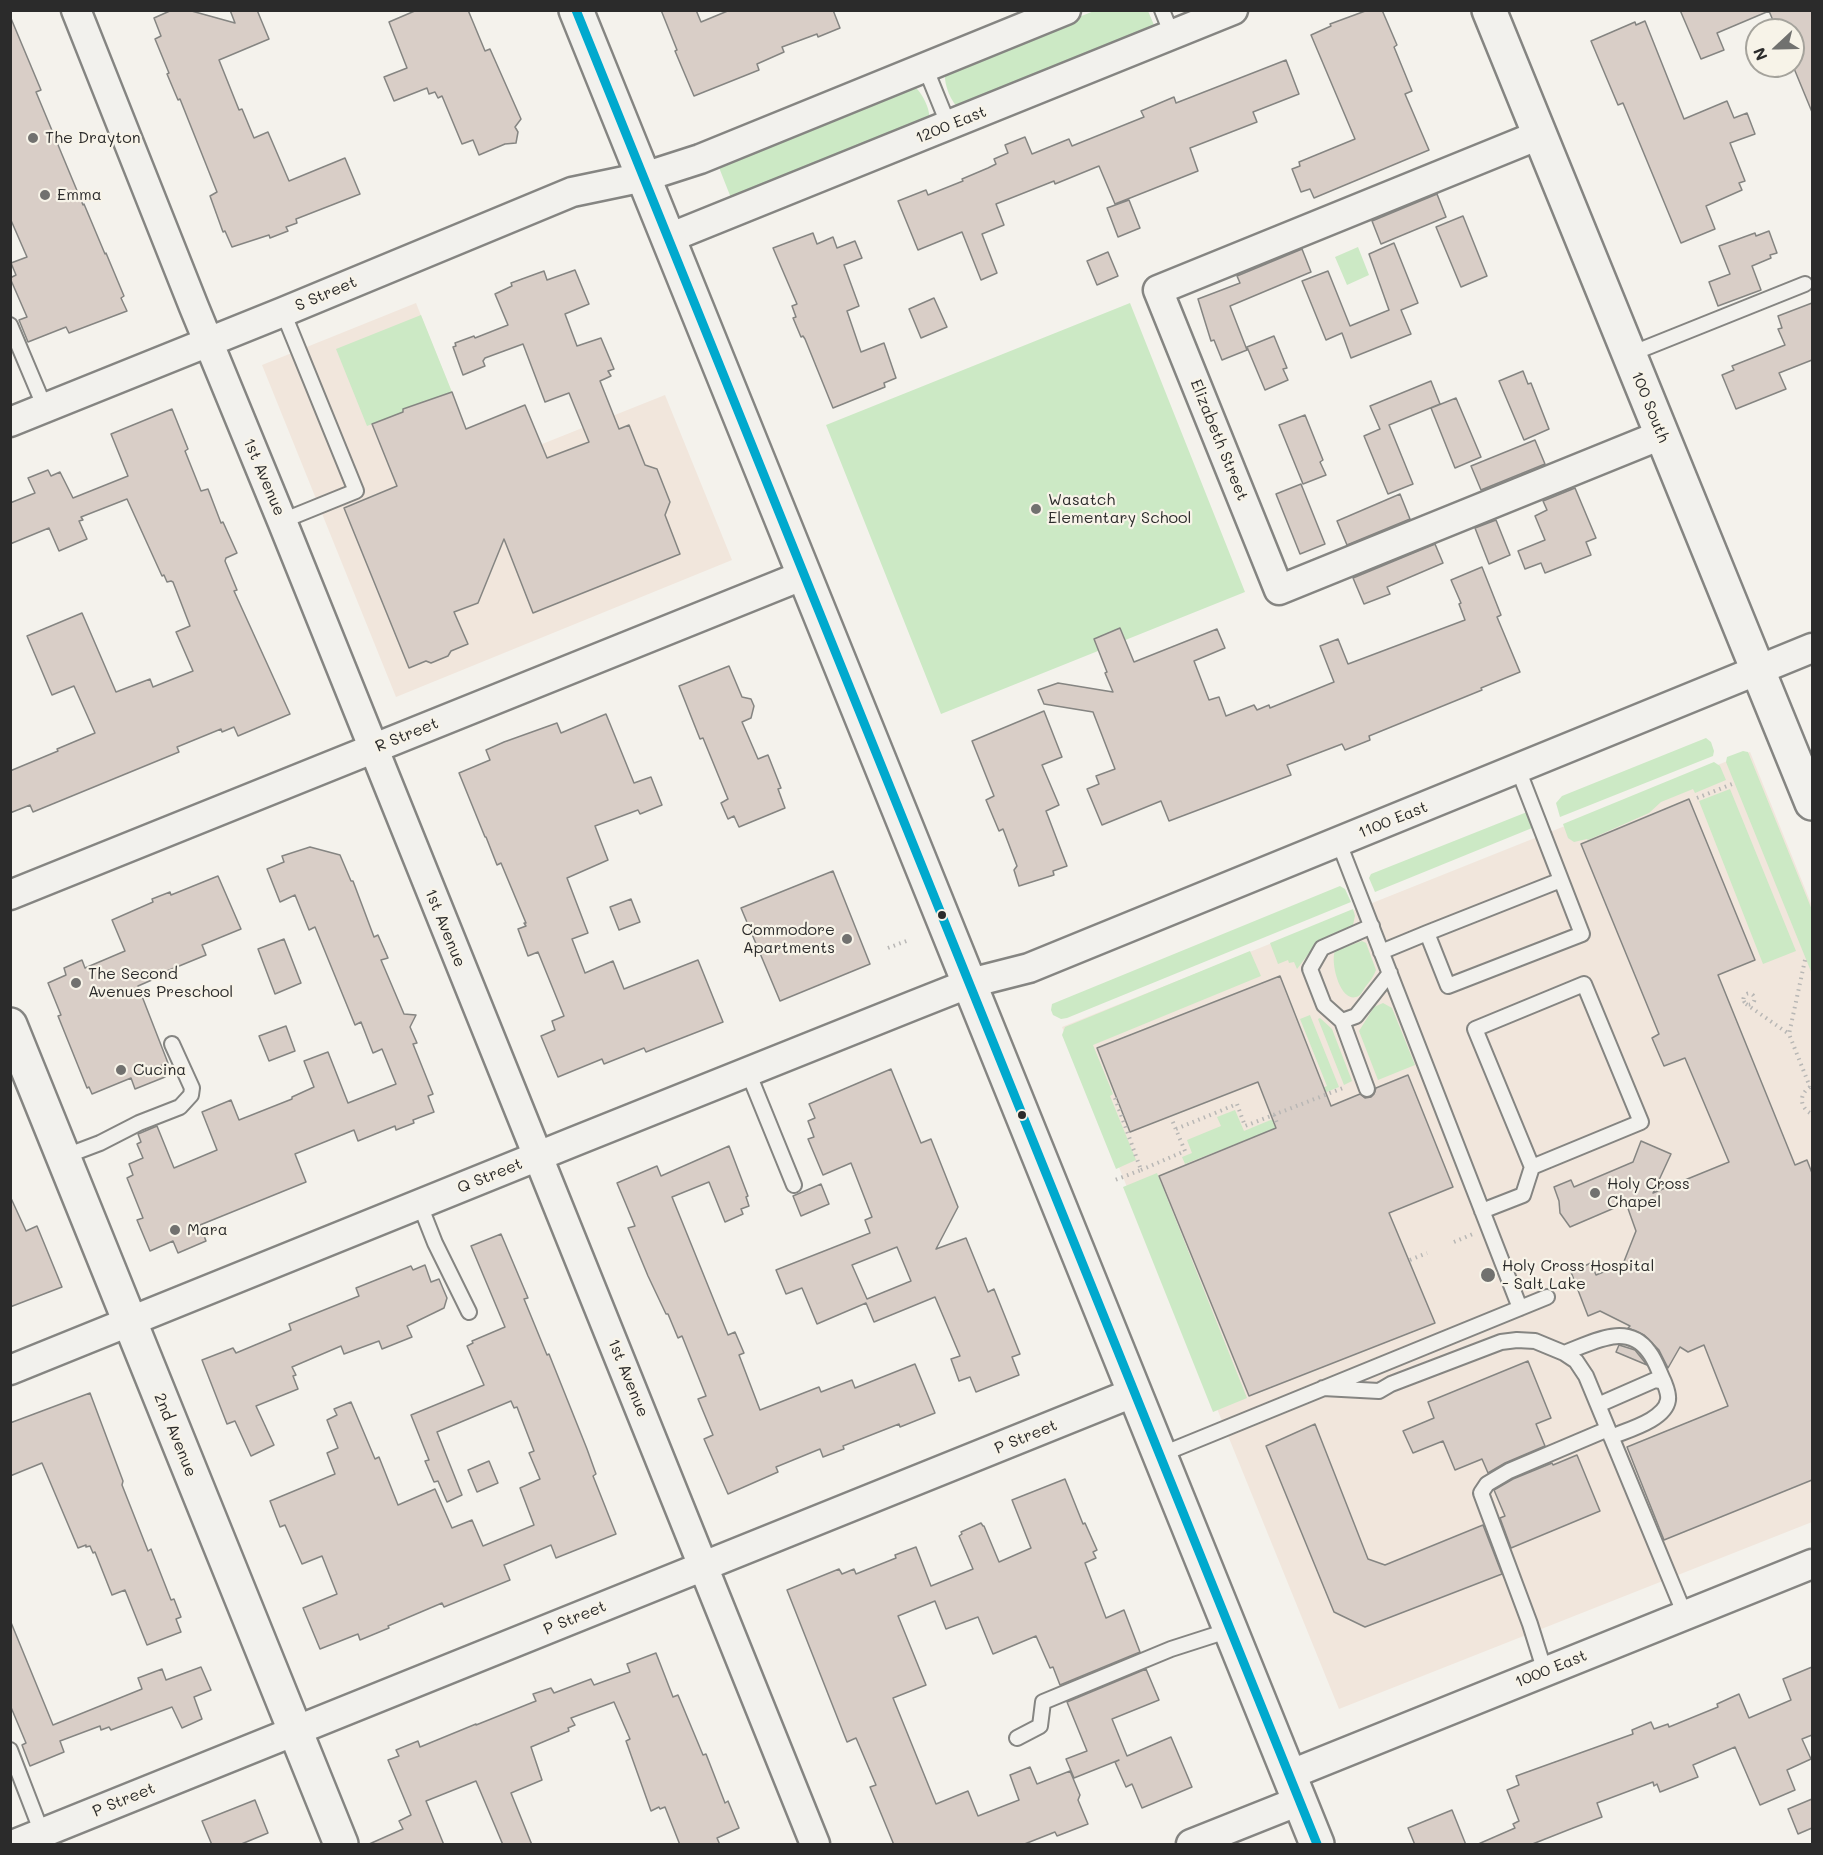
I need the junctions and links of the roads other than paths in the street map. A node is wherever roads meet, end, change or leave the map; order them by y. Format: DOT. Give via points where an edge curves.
graph roads {
  1 [pos="76,10"];
  2 [pos="576,10"];
  3 [pos="1066,10"];
  4 [pos="1233,10"];
  5 [pos="1489,10"];
  6 [pos="1028,18"];
  7 [pos="1167,23"];
  8 [pos="925,68"];
  9 [pos="949,126"];
  10 [pos="1539,135"];
  11 [pos="644,177"];
  12 [pos="669,238"];
  13 [pos="1805,284"];
  14 [pos="283,312"];
  15 [pos="10,325"];
  16 [pos="208,342"];
  17 [pos="1628,355"];
  18 [pos="45,408"];
  19 [pos="10,422"];
  20 [pos="1661,435"];
  21 [pos="282,521"];
  22 [pos="804,575"];
  23 [pos="1812,648"];
  24 [pos="1757,670"];
  25 [pos="373,748"];
  26 [pos="1518,769"];
  27 [pos="1812,803"];
  28 [pos="1339,843"];
  29 [pos="1561,880"];
  30 [pos="10,895"];
  31 [pos="1372,926"];
  32 [pos="1427,933"];
  33 [pos="1381,952"];
  34 [pos="1390,973"];
  35 [pos="970,983"];
  36 [pos="1342,1021"];
  37 [pos="10,1025"];
  38 [pos="172,1044"];
  39 [pos="748,1072"];
  40 [pos="1367,1089"];
  41 [pos="538,1156"];
  42 [pos="63,1157"];
  43 [pos="1532,1167"];
  44 [pos="794,1185"];
  45 [pos="420,1205"];
  46 [pos="1482,1211"];
  47 [pos="1546,1297"];
  48 [pos="1520,1308"];
  49 [pos="469,1312"];
  50 [pos="130,1322"];
  51 [pos="1564,1353"];
  52 [pos="10,1370"];
  53 [pos="1664,1382"];
  54 [pos="1323,1388"];
  55 [pos="1135,1392"];
  56 [pos="1598,1405"];
  57 [pos="1609,1433"];
  58 [pos="1160,1455"];
  59 [pos="1812,1564"];
  60 [pos="703,1565"];
  61 [pos="1685,1615"];
  62 [pos="1230,1630"];
  63 [pos="1545,1672"];
  64 [pos="296,1731"];
  65 [pos="1017,1738"];
  66 [pos="10,1750"];
  67 [pos="1294,1788"];
  68 [pos="42,1833"];
  69 [pos="15,1845"];
  70 [pos="341,1845"];
  71 [pos="815,1845"];
  72 [pos="1191,1845"];
  73 [pos="1317,1845"];
  1 -- 16 [label="street, 1st Avenue"];
  2 -- 11 [label="main road"];
  3 -- 6 [label="street"];
  4 -- 7 [label="street, 1200 East"];
  5 -- 10 [label="main road, 100 South"];
  6 -- 8 [label="street"];
  7 -- 9 [label="street, 1200 East"];
  8 -- 9 [label="lane"];
  8 -- 11 [label="street" via="700,159"];
  9 -- 12 [label="street, 1200 East"];
  10 -- 17 [label="main road, 100 South"];
  10 -- 20 [label="street, Elizabeth Street" via="1158,290 1279,590"];
  11 -- 12 [label="main road"];
  11 -- 14 [label="street, S Street" via="572,192"];
  12 -- 22 [label="main road"];
  13 -- 17 [label="lane"];
  14 -- 16 [label="street, S Street"];
  14 -- 21 [label="lane" via="356,491"];
  15 -- 18 [label="lane"];
  16 -- 18 [label="street, S Street"];
  16 -- 21 [label="street, 1st Avenue"];
  17 -- 20 [label="main road, 100 South"];
  18 -- 19 [label="street, S Street"];
  20 -- 24 [label="main road, 100 South"];
  21 -- 25 [label="street, 1st Avenue"];
  22 -- 25 [label="street, R Street"];
  22 -- 35 [label="main road"];
  23 -- 24 [label="street, 1100 East"];
  24 -- 26 [label="street, 1100 East"];
  24 -- 27 [label="main road, 100 South"];
  25 -- 30 [label="street, R Street"];
  25 -- 41 [label="street, 1st Avenue"];
  26 -- 28 [label="street, 1100 East"];
  26 -- 29 [label="lane"];
  28 -- 31 [label="lane"];
  28 -- 35 [label="street, 1100 East" via="1029,968"];
  29 -- 32 [label="lane"];
  29 -- 32 [label="lane" via="1582,934 1448,986"];
  31 -- 33 [label="lane"];
  31 -- 36 [label="lane" via="1322,948 1310,969 1324,1005"];
  32 -- 33 [label="lane"];
  33 -- 34 [label="lane"];
  34 -- 36 [label="lane" via="1356,1016"];
  34 -- 46 [label="lane"];
  35 -- 39 [label="street, Q Street"];
  35 -- 55 [label="main road"];
  36 -- 40 [label="lane"];
  37 -- 42 [label="main road, 2nd Avenue"];
  38 -- 42 [label="lane" via="192,1088 180,1107"];
  39 -- 41 [label="street, Q Street"];
  39 -- 44 [label="lane"];
  41 -- 45 [label="street, Q Street"];
  41 -- 60 [label="street, 1st Avenue"];
  42 -- 50 [label="main road, 2nd Avenue"];
  43 -- 43 [label="lane" via="1475,1029 1584,984 1641,1122"];
  43 -- 46 [label="lane" via="1523,1195"];
  45 -- 49 [label="lane"];
  45 -- 50 [label="street, Q Street"];
  46 -- 48 [label="lane"];
  47 -- 48 [label="lane"];
  48 -- 54 [label="lane"];
  50 -- 52 [label="street, Q Street"];
  50 -- 64 [label="main road, 2nd Avenue"];
  51 -- 53 [label="lane" via="1616,1334 1630,1337 1640,1341 1650,1353"];
  51 -- 54 [label="lane" via="1535,1341 1501,1342 1379,1391"];
  51 -- 56 [label="lane" via="1576,1361 1586,1376"];
  53 -- 56 [label="lane" via="1655,1380"];
  53 -- 57 [label="lane" via="1669,1398 1665,1409 1653,1419"];
  54 -- 58 [label="lane"];
  55 -- 58 [label="main road"];
  55 -- 60 [label="street, P Street"];
  56 -- 57 [label="lane"];
  57 -- 61 [label="lane"];
  57 -- 63 [label="lane" via="1509,1471 1486,1484 1481,1493"];
  58 -- 62 [label="main road"];
  59 -- 61 [label="street, 1000 East"];
  60 -- 64 [label="street, P Street"];
  60 -- 71 [label="street, 1st Avenue"];
  61 -- 63 [label="street, 1000 East"];
  62 -- 65 [label="lane" via="1171,1649 1043,1702 1041,1726"];
  62 -- 67 [label="main road"];
  63 -- 67 [label="street, 1000 East"];
  64 -- 68 [label="street, P Street"];
  64 -- 70 [label="main road, 2nd Avenue"];
  66 -- 68 [label="lane"];
  67 -- 72 [label="street, 1000 East"];
  67 -- 73 [label="main road"];
  68 -- 69 [label="street, P Street"];
}
